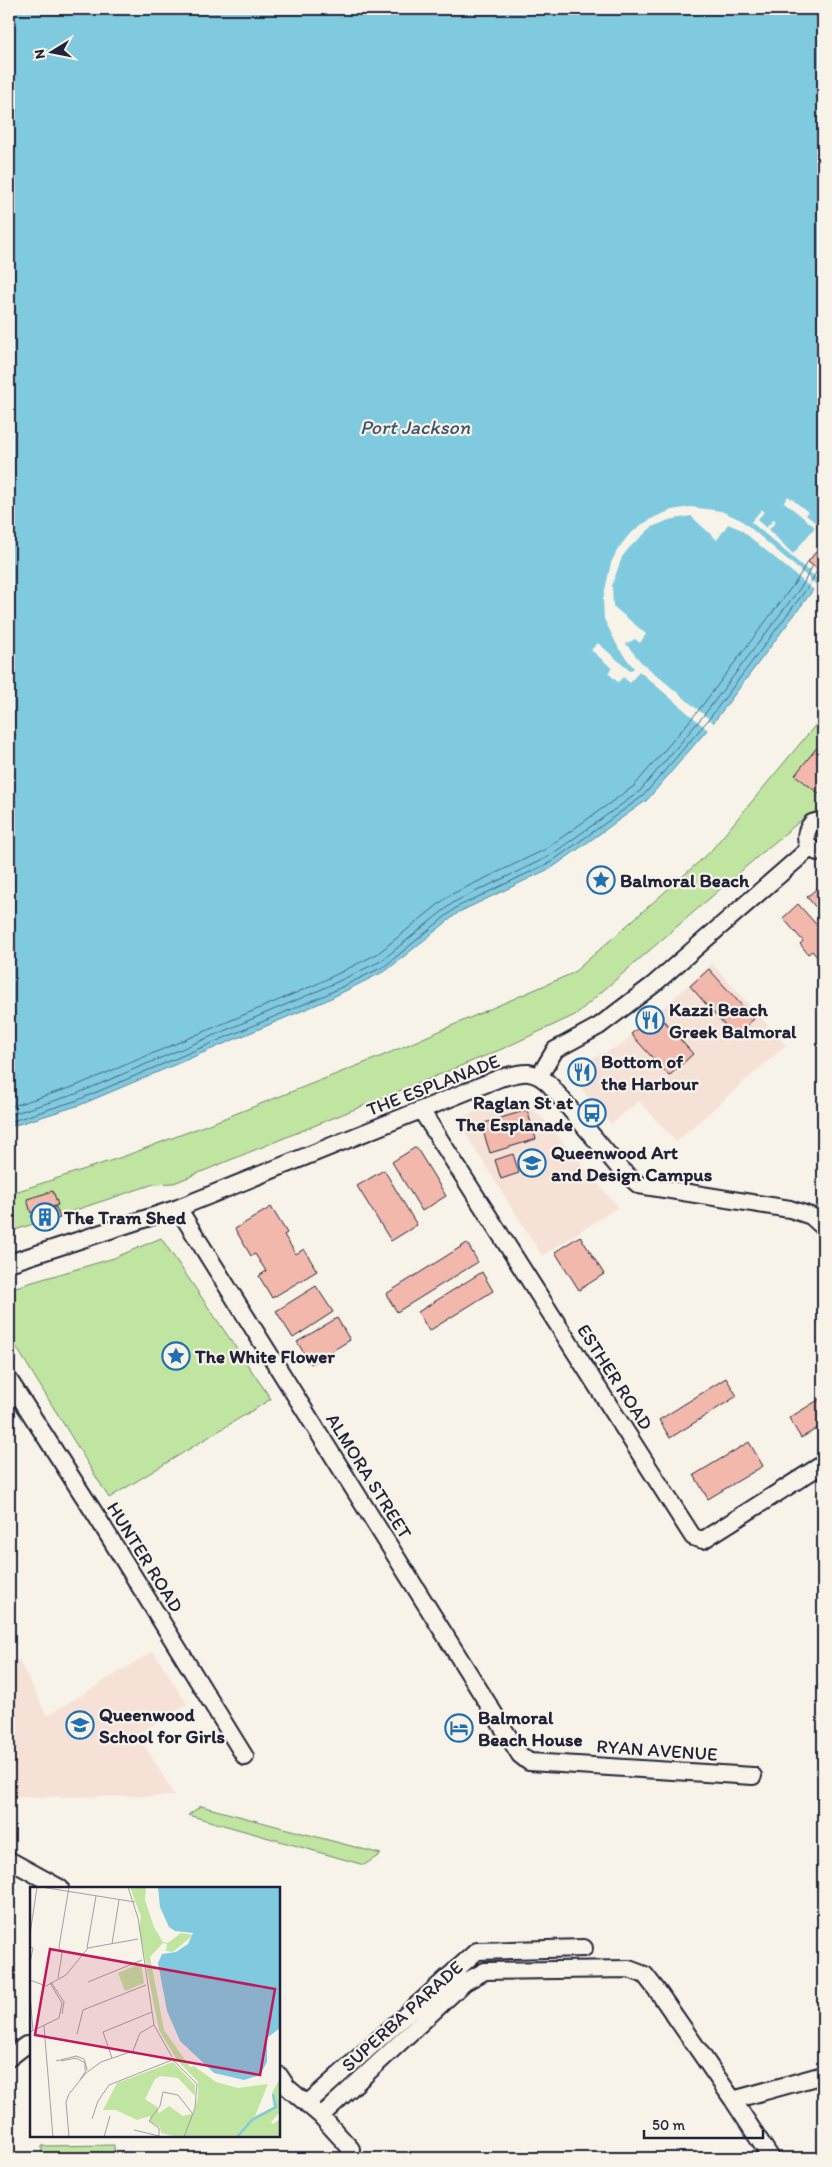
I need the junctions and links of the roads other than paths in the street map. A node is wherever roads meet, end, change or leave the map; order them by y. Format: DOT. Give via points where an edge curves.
graph roads {
  1 [pos="823,820"];
  2 [pos="817,851"];
  3 [pos="540,1075"];
  4 [pos="421,1110"];
  5 [pos="178,1208"];
  6 [pos="823,1227"];
  7 [pos="9,1263"];
  8 [pos="9,1380"];
  9 [pos="823,1464"];
  10 [pos="245,1757"];
  11 [pos="529,1762"];
  12 [pos="753,1776"];
  13 [pos="9,1860"];
  14 [pos="58,1887"];
  15 [pos="584,1948"];
  16 [pos="30,2044"];
  17 [pos="9,2058"];
  18 [pos="823,2075"];
  19 [pos="280,2077"];
  20 [pos="733,2100"];
  21 [pos="308,2102"];
  22 [pos="321,2116"];
  23 [pos="349,2158"];
  24 [pos="771,2158"];
  1 -- 2 [label="street" via="808,828 806,838"];
  2 -- 3 [label="street" via="653,985 599,1026 555,1050"];
  3 -- 4 [label="street, THE ESPLANADE" via="524,1073 500,1078"];
  3 -- 6 [label="street" via="621,1170 639,1185 790,1209 811,1216"];
  4 -- 5 [label="street, THE ESPLANADE"];
  4 -- 9 [label="street, ESTHER ROAD" via="693,1537 703,1540"];
  5 -- 7 [label="street, THE ESPLANADE"];
  5 -- 11 [label="street, ALMORA STREET" via="514,1747"];
  8 -- 10 [label="street, HUNTER ROAD"];
  11 -- 12 [label="street, RYAN AVENUE"];
  13 -- 14 [label="street"];
  15 -- 21 [label="street, SUPERBA PARADE" via="477,1951"];
  16 -- 17 [label="street"];
  18 -- 20 [label="street"];
  19 -- 21 [label="street" via="287,2087"];
  20 -- 22 [label="street, SUPERBA PARADE" via="645,1975 629,1969 485,1971 465,1982"];
  20 -- 24 [label="street"];
  21 -- 22 [label="street"];
  22 -- 23 [label="street" via="351,2149"];
}
